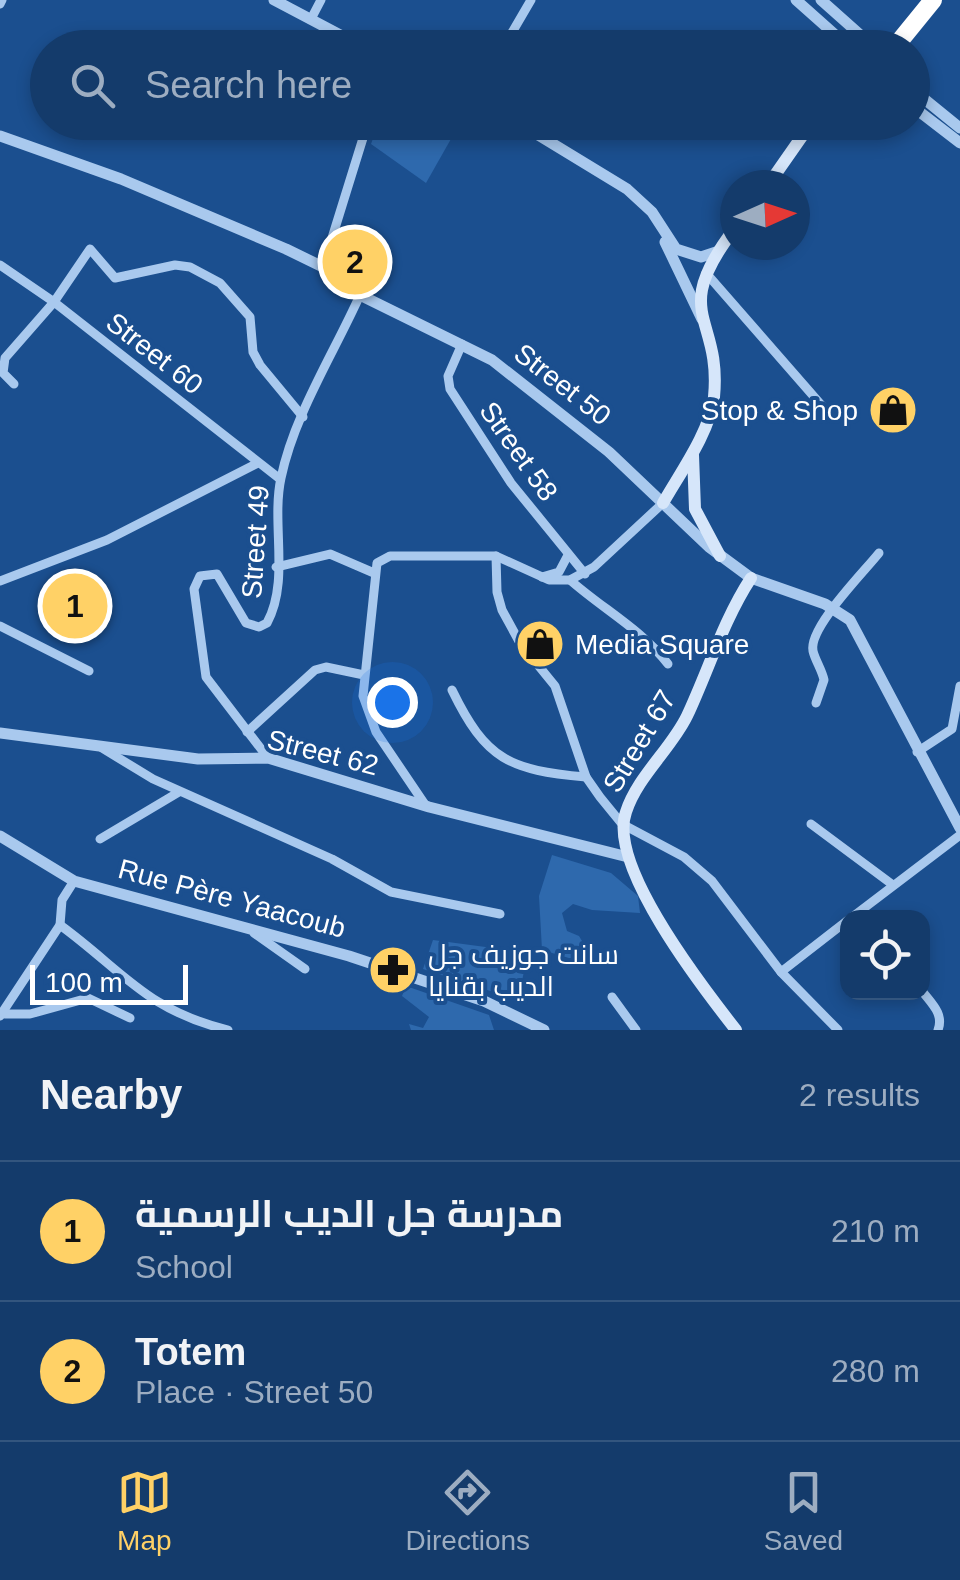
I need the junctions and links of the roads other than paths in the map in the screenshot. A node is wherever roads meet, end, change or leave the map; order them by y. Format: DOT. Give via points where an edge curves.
graph roads {
  1 [pos="274,0"];
  2 [pos="321,0"];
  3 [pos="531,0"];
  4 [pos="796,0"];
  5 [pos="821,0"];
  6 [pos="933,4"];
  7 [pos="311,19"];
  8 [pos="331,30"];
  9 [pos="514,30"];
  10 [pos="831,30"];
  11 [pos="855,30"];
  12 [pos="910,30"];
  13 [pos="930,103"];
  14 [pos="930,120"];
  15 [pos="960,128"];
  16 [pos="0,136"];
  17 [pos="362,140"];
  18 [pos="547,140"];
  19 [pos="799,140"];
  20 [pos="960,143"];
  21 [pos="778,170"];
  22 [pos="661,229"];
  23 [pos="720,247"];
  24 [pos="716,252"];
  25 [pos="0,266"];
  26 [pos="323,267"];
  27 [pos="704,271"];
  28 [pos="360,294"];
  29 [pos="54,302"];
  30 [pos="702,320"];
  31 [pos="462,344"];
  32 [pos="14,384"];
  33 [pos="823,407"];
  34 [pos="303,416"];
  35 [pos="702,429"];
  36 [pos="256,464"];
  37 [pos="280,478"];
  38 [pos="664,504"];
  39 [pos="878,554"];
  40 [pos="568,555"];
  41 [pos="496,556"];
  42 [pos="720,556"];
  43 [pos="276,567"];
  44 [pos="374,573"];
  45 [pos="585,574"];
  46 [pos="542,577"];
  47 [pos="751,578"];
  48 [pos="570,580"];
  49 [pos="0,582"];
  50 [pos="834,608"];
  51 [pos="0,626"];
  52 [pos="668,664"];
  53 [pos="89,670"];
  54 [pos="364,675"];
  55 [pos="960,686"];
  56 [pos="452,690"];
  57 [pos="816,703"];
  58 [pos="247,732"];
  59 [pos="0,733"];
  60 [pos="96,743"];
  61 [pos="917,752"];
  62 [pos="268,758"];
  63 [pos="586,777"];
  64 [pos="180,792"];
  65 [pos="426,806"];
  66 [pos="622,824"];
  67 [pos="811,824"];
  68 [pos="960,832"];
  69 [pos="0,836"];
  70 [pos="100,839"];
  71 [pos="628,858"];
  72 [pos="74,882"];
  73 [pos="893,886"];
  74 [pos="864,910"];
  75 [pos="500,914"];
  76 [pos="60,925"];
  77 [pos="244,925"];
  78 [pos="840,929"];
  79 [pos="304,970"];
  80 [pos="780,972"];
  81 [pos="612,997"];
  82 [pos="930,1000"];
  83 [pos="2,1015"];
  84 [pos="130,1018"];
  85 [pos="228,1030"];
  86 [pos="544,1030"];
  87 [pos="636,1030"];
  88 [pos="736,1030"];
  89 [pos="838,1030"];
  90 [pos="938,1030"];
  1 -- 7 [label="street"];
  2 -- 7 [label="street"];
  3 -- 9 [label="street"];
  4 -- 10 [label="street"];
  5 -- 11 [label="street"];
  6 -- 12 [label="highway"];
  7 -- 8 [label="street"];
  13 -- 15 [label="street"];
  14 -- 20 [label="street"];
  16 -- 26 [label="street, Street 50" via="122,179"];
  17 -- 26 [label="street"];
  18 -- 22 [label="street" via="616,182 652,212"];
  19 -- 21 [label="main road"];
  22 -- 24 [label="street" via="684,253 701,258"];
  22 -- 30 [label="street"];
  23 -- 24 [label="main road"];
  24 -- 27 [label="main road"];
  25 -- 29 [label="street, Street 60"];
  26 -- 28 [label="street, Street 50"];
  27 -- 30 [label="main road"];
  27 -- 33 [label="street"];
  28 -- 31 [label="street, Street 50"];
  28 -- 34 [label="street, Street 49"];
  29 -- 32 [label="street" via="4,358 4,374"];
  29 -- 34 [label="street" via="90,249 115,278 175,265 204,273 240,302 260,365"];
  29 -- 36 [label="street, Street 60"];
  30 -- 35 [label="main road" via="714,386"];
  31 -- 38 [label="street, Street 50" via="506,370"];
  31 -- 40 [label="street, Street 58" via="448,376 450,390"];
  34 -- 37 [label="street, Street 49"];
  35 -- 38 [label="main road"];
  35 -- 42 [label="main road" via="692,458 692,496"];
  36 -- 37 [label="street, Street 60"];
  36 -- 49 [label="street" via="107,540"];
  37 -- 43 [label="street, Street 49"];
  38 -- 42 [label="street, Street 50"];
  38 -- 45 [label="street"];
  39 -- 50 [label="street"];
  40 -- 45 [label="street, Street 58"];
  40 -- 46 [label="street" via="559,572"];
  41 -- 44 [label="street" via="390,556"];
  41 -- 46 [label="street"];
  41 -- 63 [label="street" via="502,610 555,686"];
  42 -- 47 [label="street, Street 50"];
  43 -- 44 [label="street" via="330,554"];
  43 -- 58 [label="street, Street 49" via="271,616 259,627 246,623 217,574 200,576 194,589 206,676"];
  44 -- 54 [label="street"];
  45 -- 48 [label="street"];
  46 -- 48 [label="street"];
  47 -- 50 [label="street, Street 50"];
  47 -- 66 [label="main road, Street 67" via="730,611 686,717 631,799"];
  48 -- 52 [label="street" via="641,632"];
  50 -- 57 [label="street" via="812,646 824,680"];
  50 -- 61 [label="street" via="856,628"];
  51 -- 53 [label="street"];
  54 -- 58 [label="street" via="315,670"];
  54 -- 65 [label="street" via="369,719"];
  55 -- 61 [label="street" via="952,730"];
  56 -- 63 [label="street" via="468,723 496,754 541,772"];
  58 -- 62 [label="street, Street 49"];
  59 -- 60 [label="street, Street 62"];
  60 -- 62 [label="street, Street 62" via="198,760"];
  60 -- 64 [label="street"];
  61 -- 68 [label="street"];
  62 -- 65 [label="street, Street 62"];
  63 -- 66 [label="street"];
  64 -- 70 [label="street"];
  64 -- 75 [label="street" via="391,892"];
  65 -- 71 [label="street, Street 62"];
  66 -- 71 [label="main road, Street 67"];
  66 -- 80 [label="street" via="694,864"];
  67 -- 73 [label="street"];
  68 -- 73 [label="street"];
  69 -- 72 [label="street, Rue Père Yaacoub"];
  71 -- 88 [label="main road, Street 67" via="681,959"];
  72 -- 76 [label="street" via="62,900"];
  72 -- 77 [label="street, Rue Père Yaacoub"];
  73 -- 74 [label="street"];
  76 -- 83 [label="street"];
  76 -- 85 [label="street" via="139,992 184,1017"];
  77 -- 79 [label="street"];
  77 -- 86 [label="street, Rue Père Yaacoub" via="484,1000"];
  78 -- 80 [label="street"];
  80 -- 89 [label="street"];
  81 -- 87 [label="street"];
  82 -- 90 [label="street" via="938,1010"];
  83 -- 84 [label="street" via="88,998"];
}
